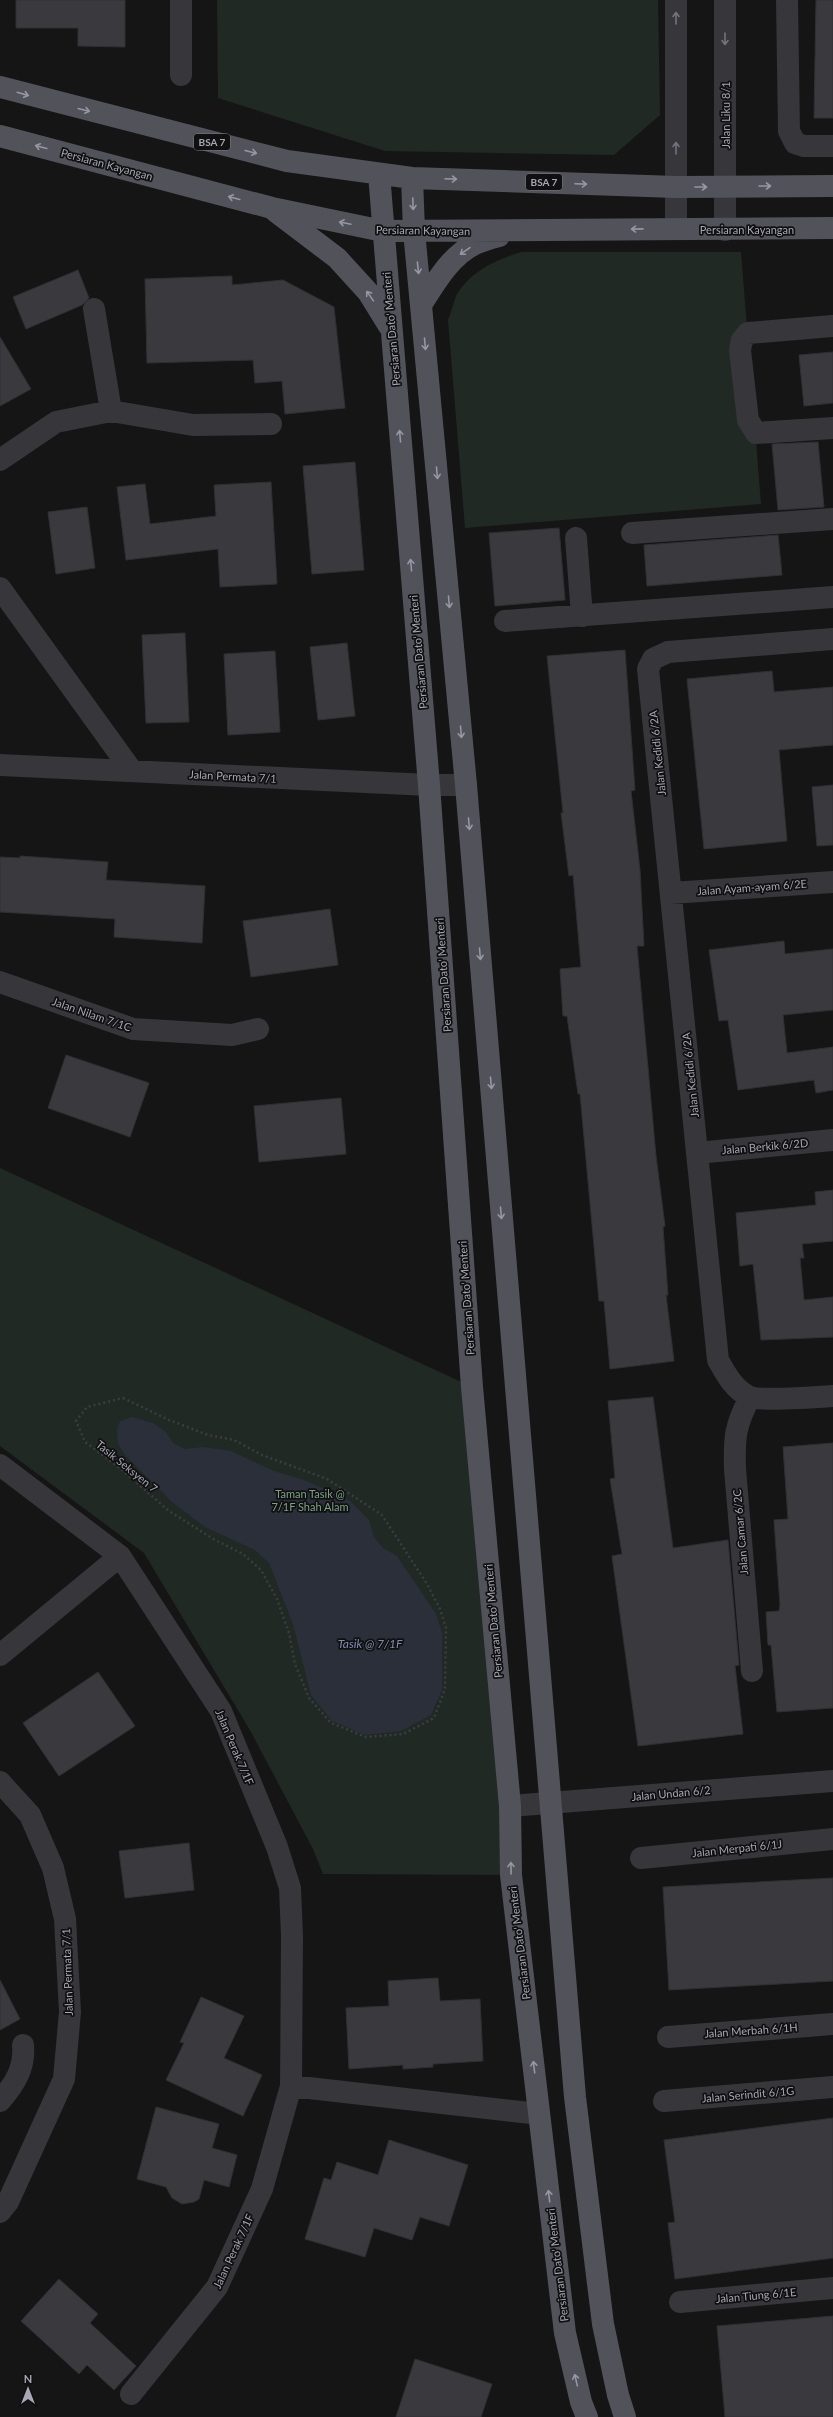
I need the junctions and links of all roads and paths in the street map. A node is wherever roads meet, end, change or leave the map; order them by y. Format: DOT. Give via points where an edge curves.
graph roads {
  1 [pos="181,0"];
  2 [pos="676,0"];
  3 [pos="725,0"];
  4 [pos="787,0"];
  5 [pos="181,75"];
  6 [pos="0,87"];
  7 [pos="0,136"];
  8 [pos="833,146"];
  9 [pos="379,174"];
  10 [pos="412,178"];
  11 [pos="833,186"];
  12 [pos="676,187"];
  13 [pos="726,187"];
  14 [pos="272,208"];
  15 [pos="833,228"];
  16 [pos="676,229"];
  17 [pos="725,230"];
  18 [pos="383,231"];
  19 [pos="414,231"];
  20 [pos="514,231"];
  21 [pos="421,305"];
  22 [pos="94,309"];
  23 [pos="833,326"];
  24 [pos="391,328"];
  25 [pos="111,411"];
  26 [pos="272,424"];
  27 [pos="833,428"];
  28 [pos="0,460"];
  29 [pos="833,519"];
  30 [pos="632,533"];
  31 [pos="576,538"];
  32 [pos="0,588"];
  33 [pos="833,597"];
  34 [pos="582,616"];
  35 [pos="505,621"];
  36 [pos="833,639"];
  37 [pos="0,765"];
  38 [pos="132,771"];
  39 [pos="429,785"];
  40 [pos="466,785"];
  41 [pos="833,882"];
  42 [pos="671,893"];
  43 [pos="0,982"];
  44 [pos="258,1029"];
  45 [pos="833,1140"];
  46 [pos="698,1152"];
  47 [pos="833,1396"];
  48 [pos="750,1397"];
  49 [pos="0,1465"];
  50 [pos="120,1556"];
  51 [pos="445,1653"];
  52 [pos="0,1655"];
  53 [pos="752,1671"];
  54 [pos="833,1781"];
  55 [pos="0,1782"];
  56 [pos="550,1803"];
  57 [pos="510,1806"];
  58 [pos="833,1839"];
  59 [pos="641,1858"];
  60 [pos="833,2024"];
  61 [pos="668,2037"];
  62 [pos="23,2045"];
  63 [pos="291,2086"];
  64 [pos="833,2087"];
  65 [pos="0,2101"];
  66 [pos="664,2101"];
  67 [pos="539,2114"];
  68 [pos="0,2212"];
  69 [pos="833,2288"];
  70 [pos="680,2302"];
  71 [pos="131,2394"];
  72 [pos="587,2417"];
  73 [pos="625,2417"];
  1 -- 5 [label="street"];
  12 -- 2 [label="street, one-way"];
  3 -- 13 [label="street, Jalan Liku 8/1, one-way"];
  4 -- 8 [label="street" via="789,131 794,143 804,146"];
  6 -- 9 [label="main road, BSA 7, one-way" via="287,161"];
  14 -- 7 [label="main road, Persiaran Kayangan, one-way"];
  9 -- 10 [label="main road, BSA 7"];
  9 -- 18 [label="main road, Persiaran Dato' Menteri"];
  10 -- 12 [label="main road, BSA 7, one-way"];
  10 -- 19 [label="main road, one-way"];
  13 -- 11 [label="main road, BSA 7, one-way"];
  12 -- 13 [label="main road, BSA 7, one-way"];
  12 -- 16 [label="street"];
  13 -- 17 [label="street, Jalan Liku 8/1"];
  18 -- 14 [label="main road, Persiaran Kayangan, one-way"];
  24 -- 14 [label="main road, one-way" via="368,292 337,258"];
  15 -- 17 [label="main road, Persiaran Kayangan"];
  16 -- 17 [label="main road, Persiaran Kayangan"];
  16 -- 20 [label="main road, Persiaran Kayangan, one-way"];
  18 -- 19 [label="main road, Persiaran Kayangan"];
  18 -- 24 [label="main road, Persiaran Dato' Menteri"];
  19 -- 20 [label="main road, Persiaran Kayangan"];
  19 -- 21 [label="main road, one-way"];
  20 -- 21 [label="main road, one-way" via="475,244 459,255 437,280"];
  21 -- 40 [label="main road, one-way"];
  22 -- 25 [label="street"];
  23 -- 27 [label="street" via="748,333 742,340 740,350 748,420 756,432"];
  39 -- 24 [label="main road, Persiaran Dato' Menteri, one-way"];
  25 -- 26 [label="street" via="193,425"];
  25 -- 28 [label="street" via="56,422"];
  29 -- 30 [label="street"];
  31 -- 34 [label="street"];
  32 -- 38 [label="street"];
  33 -- 34 [label="street"];
  34 -- 35 [label="street"];
  36 -- 42 [label="street, Jalan Kedidi 6/2A" via="668,652 653,659 648,669"];
  37 -- 38 [label="street, Jalan Permata 7/1"];
  38 -- 39 [label="street, Jalan Permata 7/1"];
  39 -- 40 [label="street, Jalan Permata 7/1"];
  39 -- 57 [label="main road, Persiaran Dato' Menteri" via="472,1388"];
  40 -- 56 [label="main road, one-way"];
  41 -- 42 [label="street, Jalan Ayam-ayam 6/2E"];
  42 -- 46 [label="street, Jalan Kedidi 6/2A"];
  43 -- 44 [label="street, Jalan Nilam 7/1C" via="133,1029 232,1035"];
  45 -- 46 [label="street, Jalan Berkik 6/2D"];
  46 -- 48 [label="street, Jalan Kedidi 6/2A" via="718,1360 731,1382"];
  47 -- 48 [label="street"];
  48 -- 53 [label="street, Jalan Camar 6/2C" via="739,1418 734,1438"];
  49 -- 50 [label="street, Jalan Perak 7/1F"];
  50 -- 52 [label="street"];
  50 -- 63 [label="street, Jalan Perak 7/1F" via="221,1711 277,1847 290,1888"];
  51 -- 51 [label="path, Tasik Seksyen 7" via="445,1689 434,1718 403,1734 366,1737 331,1723 309,1698 295,1664 289,1633 277,1599 261,1570 243,1554 169,1511 85,1442 76,1421 87,1407 123,1398 169,1420 208,1435 234,1440 262,1455 327,1479 382,1515 440,1609 446,1628"];
  54 -- 56 [label="street, Jalan Undan 6/2"];
  55 -- 68 [label="street, Jalan Permata 7/1" via="30,1815 52,1868 65,1919 70,2012 64,2079 8,2202"];
  56 -- 57 [label="street, Jalan Undan 6/2"];
  56 -- 73 [label="main road" via="576,2105 603,2324"];
  67 -- 57 [label="main road, Persiaran Dato' Menteri, one-way" via="511,1875"];
  58 -- 59 [label="street, Jalan Merpati 6/1J"];
  60 -- 61 [label="street, Jalan Merbah 6/1H"];
  62 -- 65 [label="street" via="23,2064 17,2079"];
  63 -- 67 [label="street"];
  63 -- 71 [label="street, Jalan Perak 7/1F" via="262,2190 218,2287"];
  64 -- 66 [label="street, Jalan Serindit 6/1G"];
  72 -- 67 [label="main road, Persiaran Dato' Menteri, one-way" via="581,2402 565,2332"];
  69 -- 70 [label="street, Jalan Tiung 6/1E"];
}
